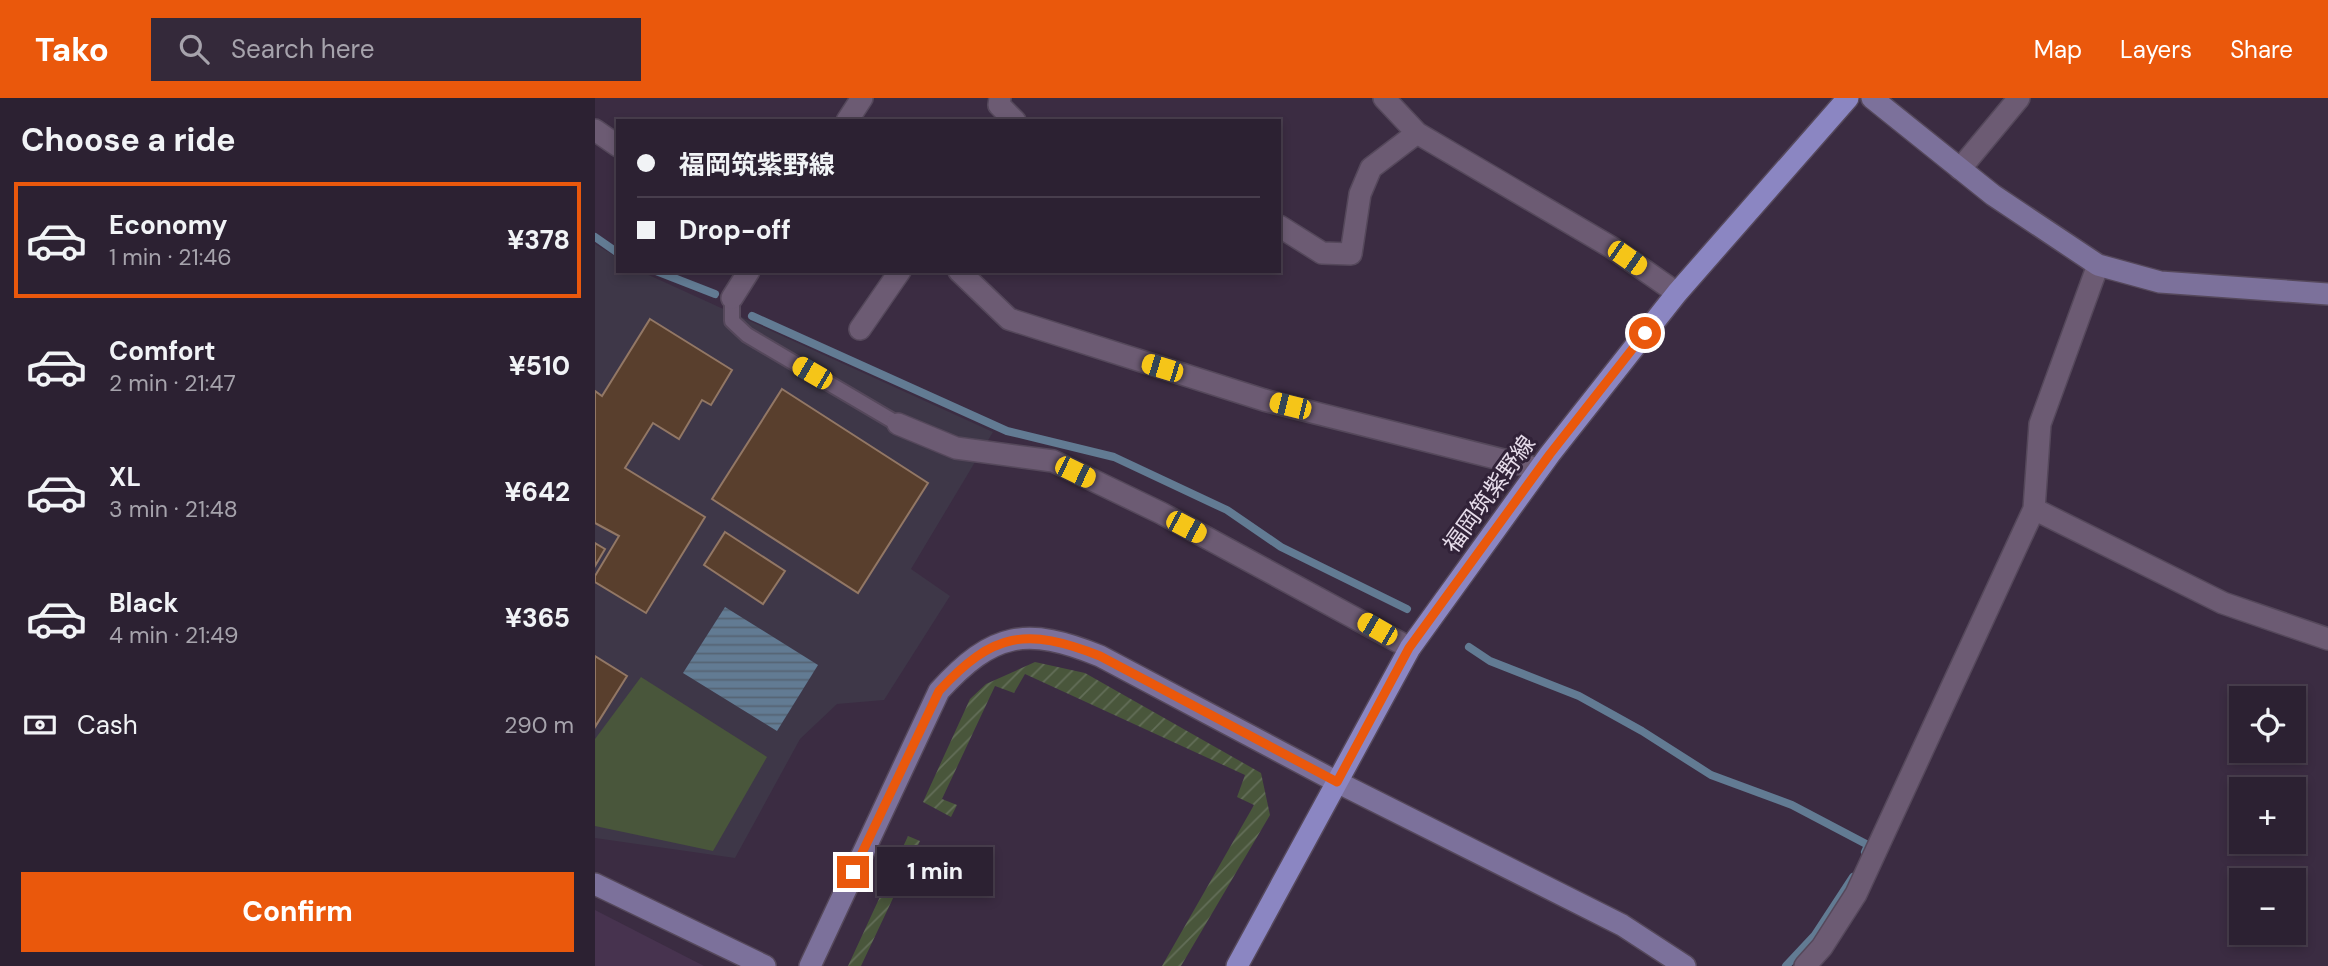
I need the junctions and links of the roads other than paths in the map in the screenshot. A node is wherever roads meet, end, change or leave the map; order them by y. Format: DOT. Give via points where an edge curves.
graph roads {
  1 [pos="1000,98"];
  2 [pos="1384,98"];
  3 [pos="1848,98"];
  4 [pos="1873,98"];
  5 [pos="2019,98"];
  6 [pos="1013,119"];
  7 [pos="595,130"];
  8 [pos="1417,133"];
  9 [pos="616,145"];
  10 [pos="1960,169"];
  11 [pos="1281,227"];
  12 [pos="2098,265"];
  13 [pos="748,273"];
  14 [pos="899,273"];
  15 [pos="961,273"];
  16 [pos="1677,293"];
  17 [pos="2328,294"];
  18 [pos="732,298"];
  19 [pos="860,329"];
  20 [pos="898,424"];
  21 [pos="1539,469"];
  22 [pos="2034,509"];
  23 [pos="2328,639"];
  24 [pos="1409,648"];
  25 [pos="1337,782"];
  26 [pos="595,884"];
  27 [pos="765,966"];
  28 [pos="810,966"];
  29 [pos="1237,966"];
  30 [pos="1685,966"];
  31 [pos="1805,966"];
  1 -- 6 [label="street" via="999,105"];
  2 -- 8 [label="street"];
  3 -- 16 [label="main road, 福岡筑紫野線"];
  4 -- 10 [label="street"];
  5 -- 10 [label="street"];
  7 -- 9 [label="street"];
  8 -- 11 [label="street" via="1371,168 1360,194 1351,254 1322,253"];
  8 -- 16 [label="street" via="1600,240"];
  10 -- 12 [label="street"];
  12 -- 17 [label="street" via="2160,282"];
  12 -- 22 [label="street" via="2040,424"];
  13 -- 18 [label="street"];
  14 -- 19 [label="street"];
  15 -- 21 [label="street" via="1009,319 1264,400"];
  16 -- 21 [label="main road, 福岡筑紫野線"];
  18 -- 20 [label="lane" via="732,321 747,335"];
  20 -- 24 [label="street" via="956,448 1053,461 1174,520"];
  21 -- 24 [label="main road, 福岡筑紫野線"];
  22 -- 23 [label="street" via="2223,603"];
  22 -- 31 [label="street" via="1856,894"];
  24 -- 25 [label="main road, 福岡筑紫野線"];
  25 -- 28 [label="street" via="1100,656 1063,641 1030,638 986,647 939,691"];
  25 -- 29 [label="main road, 福岡筑紫野線"];
  25 -- 30 [label="street" via="1622,925"];
  26 -- 27 [label="street"];
}
